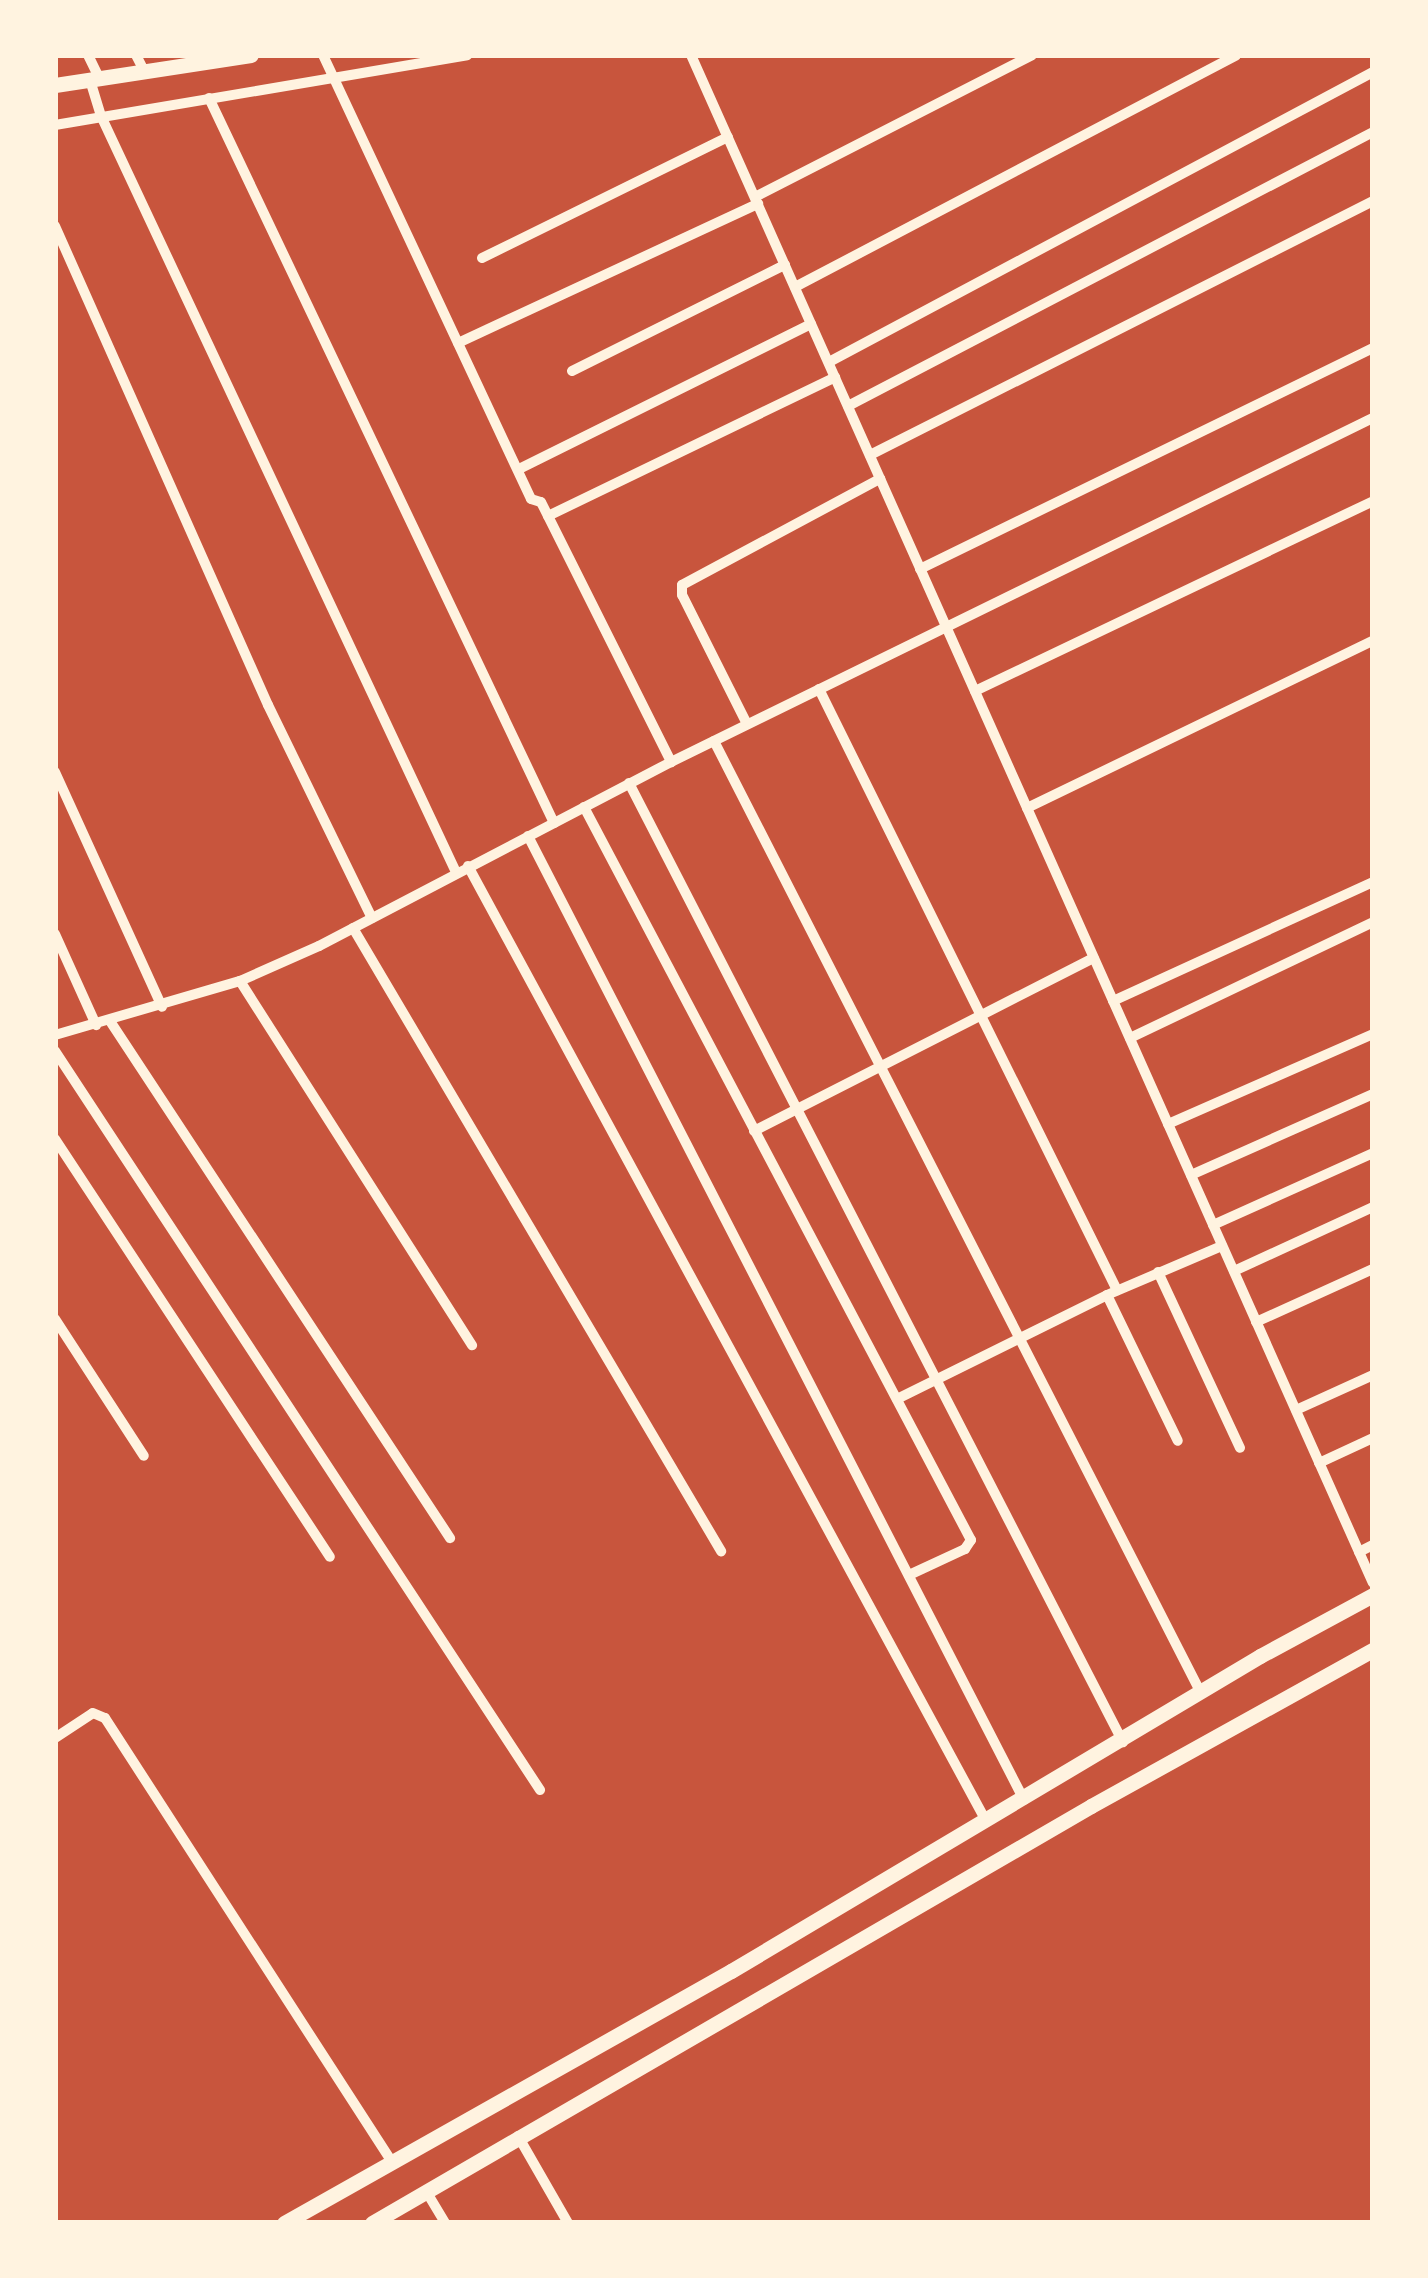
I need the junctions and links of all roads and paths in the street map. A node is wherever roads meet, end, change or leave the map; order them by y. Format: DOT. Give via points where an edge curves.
graph roads {
  1 [pos="88,55"];
  2 [pos="136,55"];
  3 [pos="251,55"];
  4 [pos="322,55"];
  5 [pos="468,55"];
  6 [pos="692,55"];
  7 [pos="1032,55"];
  8 [pos="1236,55"];
  9 [pos="224,57"];
  10 [pos="144,72"];
  11 [pos="1373,72"];
  12 [pos="95,79"];
  13 [pos="333,80"];
  14 [pos="55,85"];
  15 [pos="209,98"];
  16 [pos="101,116"];
  17 [pos="55,125"];
  18 [pos="1373,132"];
  19 [pos="728,137"];
  20 [pos="756,200"];
  21 [pos="1373,201"];
  22 [pos="55,226"];
  23 [pos="482,258"];
  24 [pos="785,265"];
  25 [pos="795,287"];
  26 [pos="812,324"];
  27 [pos="458,343"];
  28 [pos="1373,348"];
  29 [pos="829,362"];
  30 [pos="572,371"];
  31 [pos="835,377"];
  32 [pos="848,406"];
  33 [pos="1373,418"];
  34 [pos="870,454"];
  35 [pos="519,469"];
  36 [pos="880,478"];
  37 [pos="1373,501"];
  38 [pos="548,516"];
  39 [pos="920,569"];
  40 [pos="947,627"];
  41 [pos="1373,640"];
  42 [pos="818,688"];
  43 [pos="975,691"];
  44 [pos="748,724"];
  45 [pos="714,741"];
  46 [pos="671,762"];
  47 [pos="55,772"];
  48 [pos="630,783"];
  49 [pos="584,806"];
  50 [pos="1027,808"];
  51 [pos="554,822"];
  52 [pos="528,836"];
  53 [pos="468,866"];
  54 [pos="456,872"];
  55 [pos="1373,882"];
  56 [pos="372,918"];
  57 [pos="1373,922"];
  58 [pos="353,928"];
  59 [pos="55,934"];
  60 [pos="1094,958"];
  61 [pos="240,981"];
  62 [pos="1113,1000"];
  63 [pos="162,1007"];
  64 [pos="982,1013"];
  65 [pos="110,1022"];
  66 [pos="96,1025"];
  67 [pos="1373,1034"];
  68 [pos="55,1035"];
  69 [pos="1130,1038"];
  70 [pos="55,1051"];
  71 [pos="878,1067"];
  72 [pos="1373,1094"];
  73 [pos="796,1108"];
  74 [pos="1168,1124"];
  75 [pos="754,1131"];
  76 [pos="55,1139"];
  77 [pos="1373,1154"];
  78 [pos="1191,1175"];
  79 [pos="1373,1207"];
  80 [pos="1213,1225"];
  81 [pos="1222,1246"];
  82 [pos="1373,1269"];
  83 [pos="1234,1270"];
  84 [pos="1158,1272"];
  85 [pos="1112,1292"];
  86 [pos="55,1319"];
  87 [pos="1256,1322"];
  88 [pos="1018,1337"];
  89 [pos="472,1344"];
  90 [pos="1373,1375"];
  91 [pos="936,1380"];
  92 [pos="898,1400"];
  93 [pos="1296,1410"];
  94 [pos="1373,1438"];
  95 [pos="1178,1440"];
  96 [pos="1240,1448"];
  97 [pos="144,1456"];
  98 [pos="1319,1463"];
  99 [pos="450,1538"];
  100 [pos="1373,1546"];
  101 [pos="722,1551"];
  102 [pos="1359,1552"];
  103 [pos="330,1557"];
  104 [pos="910,1574"];
  105 [pos="1373,1584"];
  106 [pos="1373,1595"];
  107 [pos="1373,1650"];
  108 [pos="1201,1693"];
  109 [pos="55,1738"];
  110 [pos="1123,1742"];
  111 [pos="540,1790"];
  112 [pos="1024,1800"];
  113 [pos="986,1821"];
  114 [pos="518,2135"];
  115 [pos="392,2162"];
  116 [pos="426,2192"];
  117 [pos="284,2223"];
  118 [pos="372,2223"];
  119 [pos="444,2223"];
  120 [pos="568,2223"];
  1 -- 12 [label="street"];
  2 -- 10 [label="street"];
  3 -- 9 [label="street"];
  4 -- 13 [label="street"];
  5 -- 13 [label="street"];
  6 -- 19 [label="street"];
  7 -- 20 [label="street"];
  8 -- 25 [label="street"];
  9 -- 10 [label="street"];
  10 -- 12 [label="street"];
  11 -- 29 [label="street"];
  12 -- 14 [label="street"];
  12 -- 16 [label="street"];
  13 -- 15 [label="street"];
  13 -- 27 [label="street"];
  15 -- 16 [label="street"];
  15 -- 51 [label="street"];
  16 -- 17 [label="street"];
  16 -- 54 [label="street"];
  18 -- 32 [label="street"];
  19 -- 20 [label="street"];
  19 -- 23 [label="street"];
  20 -- 24 [label="street"];
  20 -- 27 [label="street"];
  21 -- 34 [label="street"];
  22 -- 56 [label="street" via="268,705"];
  24 -- 25 [label="street"];
  24 -- 30 [label="street"];
  25 -- 26 [label="street"];
  26 -- 29 [label="street"];
  26 -- 35 [label="street"];
  27 -- 35 [label="street"];
  28 -- 39 [label="street"];
  29 -- 31 [label="street"];
  31 -- 32 [label="street"];
  31 -- 38 [label="street"];
  32 -- 34 [label="street"];
  33 -- 40 [label="street"];
  34 -- 36 [label="street"];
  35 -- 38 [label="street" via="531,499"];
  36 -- 39 [label="street"];
  36 -- 44 [label="street" via="682,585"];
  37 -- 43 [label="street"];
  38 -- 46 [label="street"];
  39 -- 40 [label="street"];
  40 -- 42 [label="street"];
  40 -- 43 [label="street"];
  41 -- 50 [label="street"];
  42 -- 44 [label="street"];
  42 -- 64 [label="street"];
  43 -- 50 [label="street"];
  44 -- 45 [label="street"];
  45 -- 46 [label="street"];
  45 -- 71 [label="street"];
  46 -- 48 [label="street"];
  47 -- 63 [label="street"];
  48 -- 49 [label="street"];
  48 -- 73 [label="street"];
  49 -- 51 [label="street"];
  49 -- 75 [label="street"];
  50 -- 60 [label="street"];
  51 -- 52 [label="street"];
  52 -- 53 [label="street"];
  52 -- 104 [label="street"];
  53 -- 54 [label="street"];
  53 -- 113 [label="street"];
  54 -- 56 [label="street"];
  55 -- 62 [label="street"];
  56 -- 58 [label="street"];
  57 -- 69 [label="street"];
  58 -- 61 [label="street"];
  58 -- 101 [label="street"];
  59 -- 66 [label="street"];
  60 -- 62 [label="street"];
  60 -- 64 [label="street"];
  61 -- 63 [label="street"];
  61 -- 89 [label="street"];
  62 -- 69 [label="street"];
  63 -- 65 [label="street"];
  64 -- 71 [label="street"];
  64 -- 85 [label="street"];
  65 -- 66 [label="street"];
  65 -- 99 [label="street"];
  66 -- 68 [label="street"];
  67 -- 74 [label="street"];
  69 -- 74 [label="street"];
  70 -- 111 [label="street"];
  71 -- 73 [label="street"];
  71 -- 88 [label="street"];
  72 -- 78 [label="street"];
  73 -- 75 [label="street"];
  73 -- 91 [label="street"];
  74 -- 78 [label="street"];
  75 -- 92 [label="street"];
  76 -- 103 [label="street"];
  77 -- 80 [label="street"];
  78 -- 80 [label="street"];
  79 -- 83 [label="street"];
  80 -- 81 [label="street"];
  81 -- 83 [label="street"];
  81 -- 84 [label="street"];
  82 -- 87 [label="street"];
  83 -- 87 [label="street"];
  84 -- 85 [label="street"];
  84 -- 96 [label="street"];
  85 -- 88 [label="street"];
  85 -- 95 [label="street"];
  86 -- 97 [label="street"];
  87 -- 93 [label="street"];
  88 -- 91 [label="street"];
  88 -- 108 [label="street"];
  90 -- 93 [label="street"];
  91 -- 92 [label="street"];
  91 -- 110 [label="street"];
  92 -- 104 [label="street" via="971,1540"];
  93 -- 98 [label="street"];
  94 -- 98 [label="street"];
  98 -- 102 [label="street"];
  100 -- 102 [label="street"];
  102 -- 105 [label="street"];
  104 -- 112 [label="street"];
  106 -- 108 [label="street"];
  107 -- 114 [label="street"];
  108 -- 110 [label="street"];
  109 -- 115 [label="street" via="94,1714 105,1718"];
  110 -- 112 [label="street"];
  112 -- 113 [label="street"];
  113 -- 115 [label="street"];
  114 -- 116 [label="street"];
  114 -- 120 [label="street"];
  115 -- 117 [label="street"];
  116 -- 118 [label="street"];
  116 -- 119 [label="street"];
}
